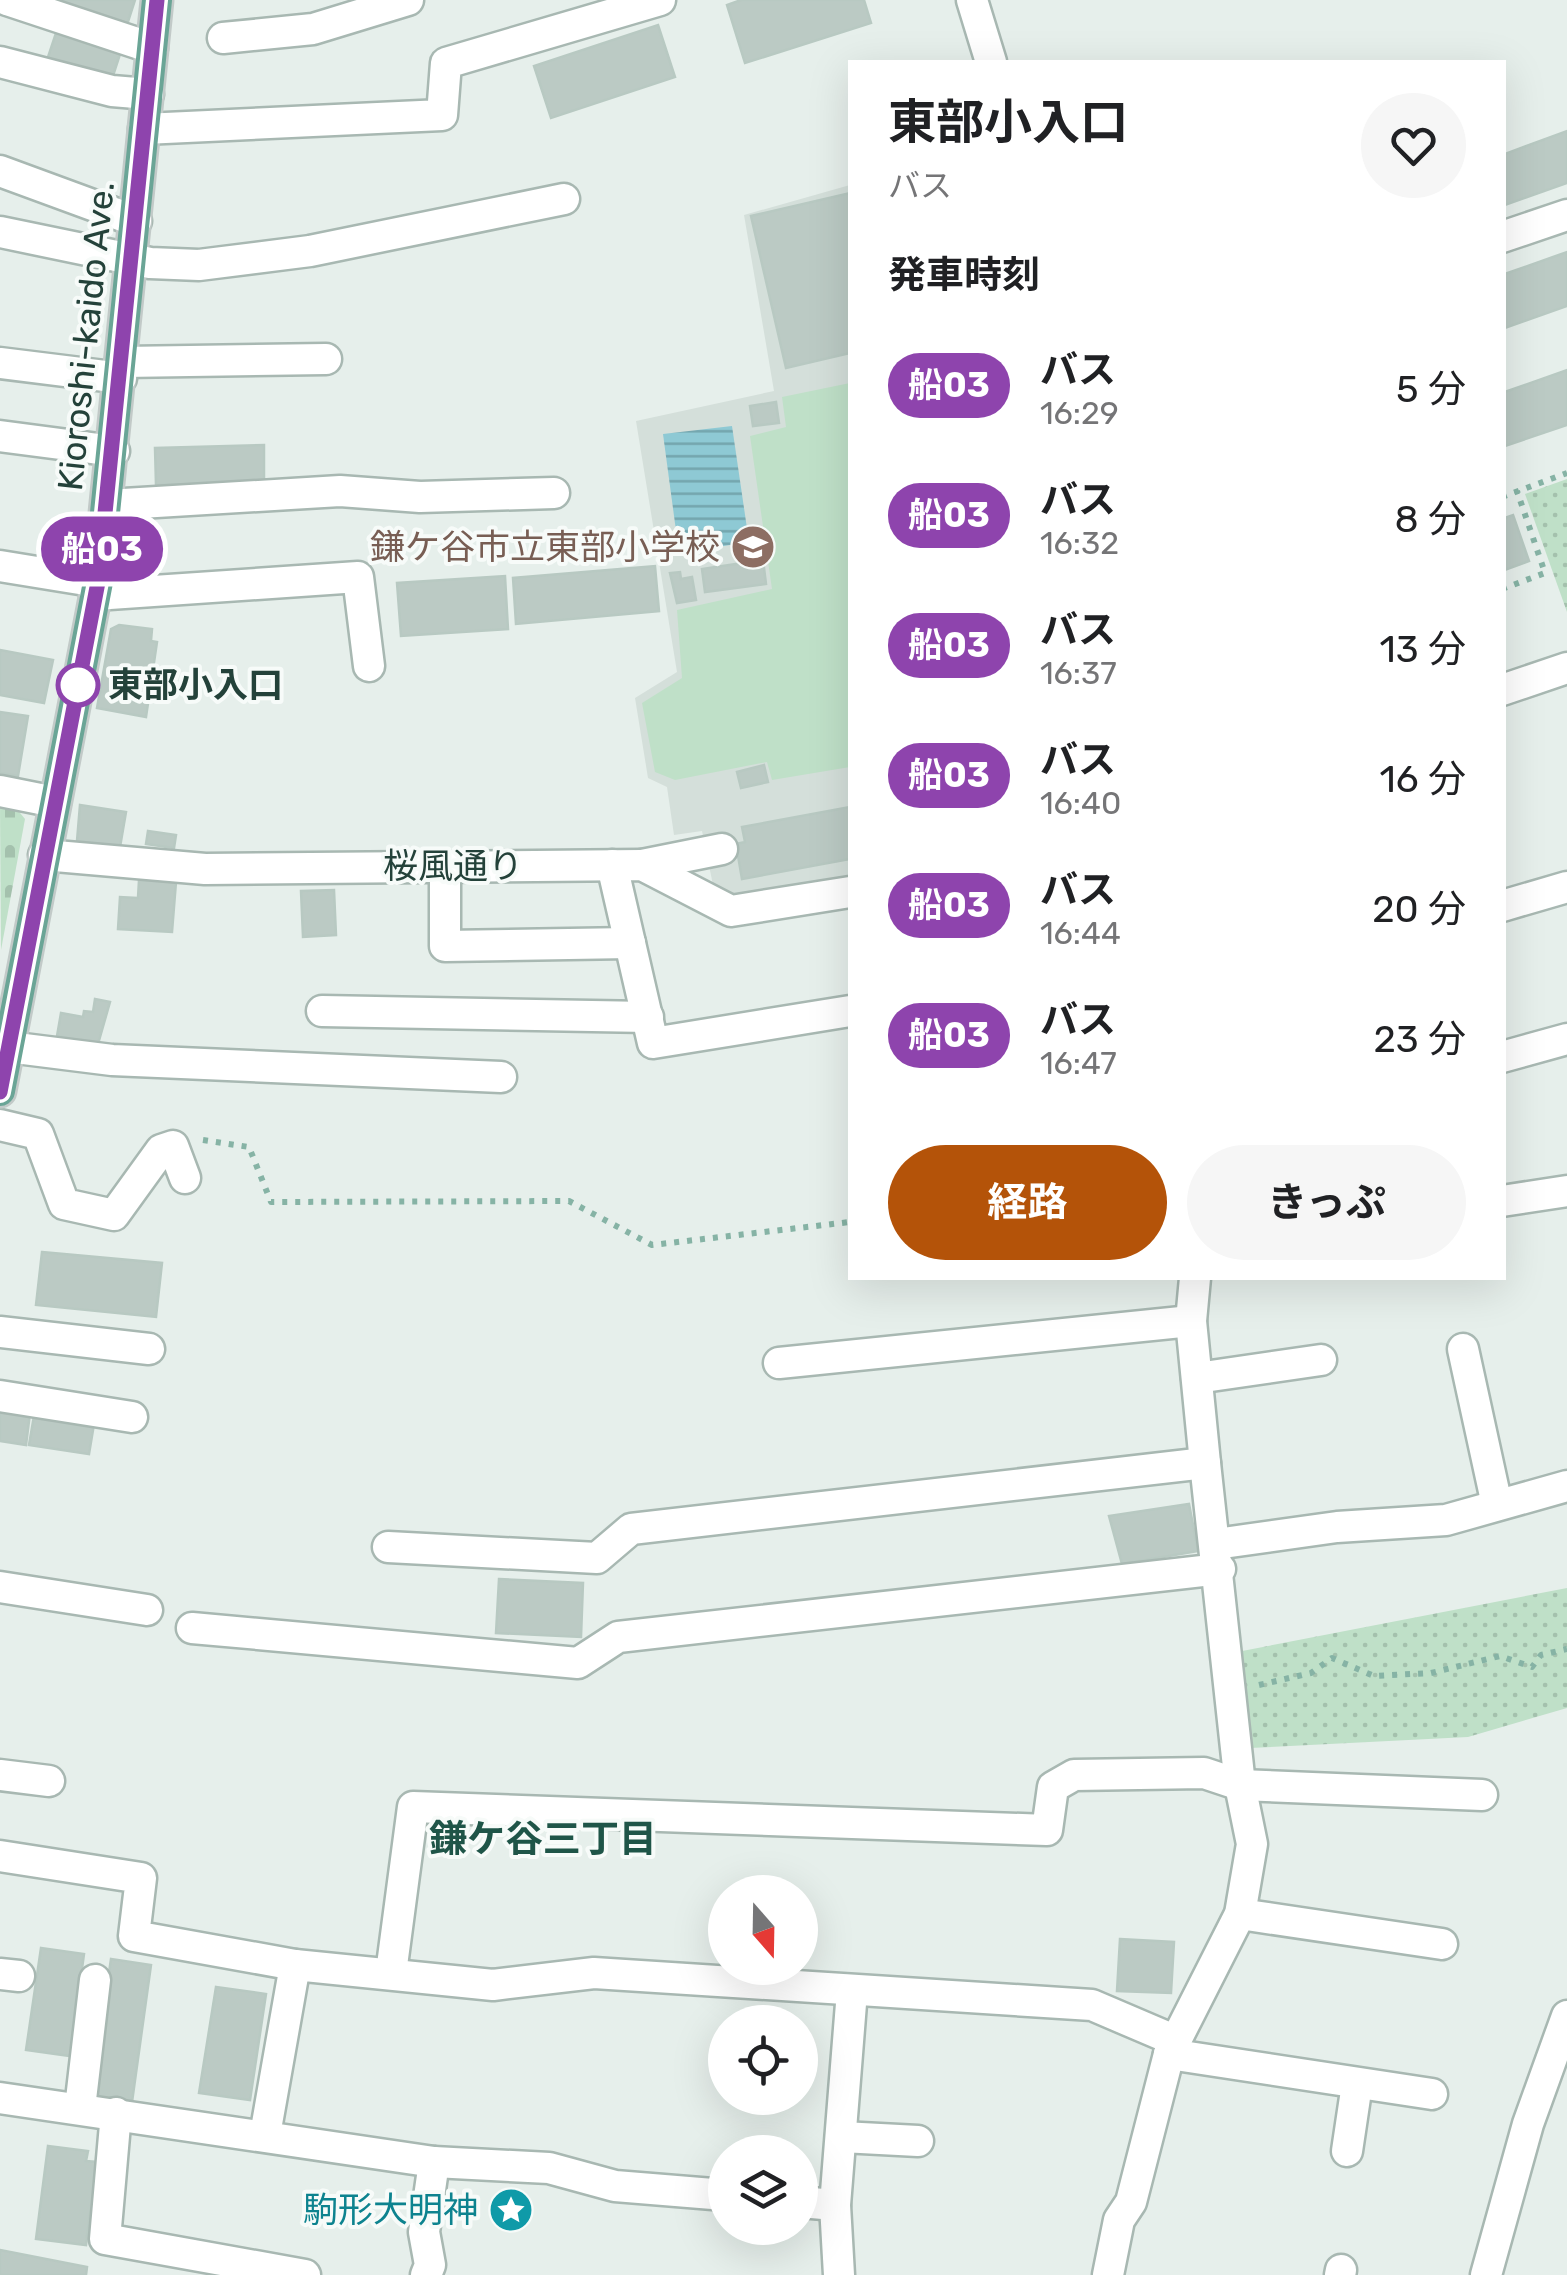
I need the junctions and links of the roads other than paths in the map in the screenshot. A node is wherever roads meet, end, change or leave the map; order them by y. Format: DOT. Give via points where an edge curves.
graph roads {
  1 [pos="7,0"];
  2 [pos="156,0"];
  3 [pos="408,0"];
  4 [pos="660,0"];
  5 [pos="972,0"];
  6 [pos="223,38"];
  7 [pos="152,48"];
  8 [pos="990,60"];
  9 [pos="0,62"];
  10 [pos="148,94"];
  11 [pos="144,129"];
  12 [pos="0,171"];
  13 [pos="564,199"];
  14 [pos="1567,215"];
  15 [pos="136,221"];
  16 [pos="0,232"];
  17 [pos="1506,236"];
  18 [pos="132,258"];
  19 [pos="326,358"];
  20 [pos="0,362"];
  21 [pos="122,370"];
  22 [pos="0,436"];
  23 [pos="114,451"];
  24 [pos="554,493"];
  25 [pos="107,505"];
  26 [pos="0,566"];
  27 [pos="96,588"];
  28 [pos="369,666"];
  29 [pos="1567,668"];
  30 [pos="1506,689"];
  31 [pos="0,791"];
  32 [pos="55,802"];
  33 [pos="722,849"];
  34 [pos="44,856"];
  35 [pos="627,865"];
  36 [pos="445,866"];
  37 [pos="1567,887"];
  38 [pos="848,892"];
  39 [pos="1506,905"];
  40 [pos="630,943"];
  41 [pos="322,1011"];
  42 [pos="848,1011"];
  43 [pos="648,1017"];
  44 [pos="1567,1039"];
  45 [pos="8,1046"];
  46 [pos="1506,1056"];
  47 [pos="501,1077"];
  48 [pos="0,1091"];
  49 [pos="0,1124"];
  50 [pos="185,1178"];
  51 [pos="1567,1190"];
  52 [pos="1506,1200"];
  53 [pos="1195,1280"];
  54 [pos="1191,1320"];
  55 [pos="0,1332"];
  56 [pos="149,1349"];
  57 [pos="1463,1349"];
  58 [pos="1321,1360"];
  59 [pos="779,1363"];
  60 [pos="1197,1378"];
  61 [pos="0,1396"];
  62 [pos="132,1417"];
  63 [pos="1205,1463"];
  64 [pos="1567,1486"];
  65 [pos="1497,1506"];
  66 [pos="388,1547"];
  67 [pos="1218,1557"];
  68 [pos="0,1587"];
  69 [pos="148,1610"];
  70 [pos="192,1628"];
  71 [pos="0,1775"];
  72 [pos="49,1781"];
  73 [pos="1240,1785"];
  74 [pos="1482,1795"];
  75 [pos="0,1856"];
  76 [pos="1240,1914"];
  77 [pos="1442,1944"];
  78 [pos="295,1965"];
  79 [pos="391,1973"];
  80 [pos="95,1980"];
  81 [pos="852,1991"];
  82 [pos="1567,2016"];
  83 [pos="1171,2047"];
  84 [pos="1357,2084"];
  85 [pos="1432,2094"];
  86 [pos="0,2098"];
  87 [pos="80,2108"];
  88 [pos="116,2113"];
  89 [pos="265,2135"];
  90 [pos="842,2137"];
  91 [pos="918,2141"];
  92 [pos="1347,2151"];
  93 [pos="434,2162"];
  94 [pos="708,2194"];
  95 [pos="818,2204"];
  96 [pos="835,2205"];
  97 [pos="305,2275"];
  98 [pos="426,2275"];
  99 [pos="839,2275"];
  100 [pos="1108,2275"];
  101 [pos="1486,2275"];
  1 -- 7 [label="street"];
  2 -- 7 [label="main road, Kioroshi-kaido Ave."];
  3 -- 6 [label="street" via="313,29"];
  4 -- 11 [label="street" via="446,63 442,115"];
  5 -- 8 [label="street"];
  7 -- 10 [label="main road, Kioroshi-kaido Ave."];
  9 -- 10 [label="street"];
  10 -- 11 [label="main road, Kioroshi-kaido Ave."];
  11 -- 15 [label="main road, Kioroshi-kaido Ave."];
  12 -- 15 [label="street"];
  13 -- 18 [label="street" via="310,251 199,265"];
  14 -- 17 [label="street"];
  15 -- 18 [label="main road, Kioroshi-kaido Ave."];
  16 -- 18 [label="street"];
  18 -- 21 [label="main road, Kioroshi-kaido Ave."];
  19 -- 21 [label="street"];
  20 -- 21 [label="street"];
  21 -- 23 [label="main road, Kioroshi-kaido Ave."];
  22 -- 23 [label="street"];
  23 -- 25 [label="main road, Kioroshi-kaido Ave."];
  24 -- 25 [label="street"];
  25 -- 27 [label="main road, Kioroshi-kaido Ave."];
  26 -- 27 [label="street"];
  27 -- 28 [label="street" via="358,577"];
  27 -- 32 [label="main road, Kioroshi-kaido Ave."];
  29 -- 30 [label="street"];
  31 -- 32 [label="street"];
  32 -- 34 [label="main road, Kioroshi-kaido Ave."];
  33 -- 35 [label="street"];
  34 -- 36 [label="street, 桜風通り" via="204,868"];
  34 -- 45 [label="main road, Kioroshi-kaido Ave."];
  35 -- 36 [label="street, 桜風通り"];
  35 -- 38 [label="street, 桜風通り" via="731,910"];
  35 -- 40 [label="street"];
  36 -- 40 [label="street" via="445,946"];
  37 -- 39 [label="street"];
  40 -- 43 [label="street"];
  41 -- 43 [label="street"];
  42 -- 43 [label="street" via="653,1043"];
  44 -- 46 [label="street"];
  45 -- 47 [label="street" via="112,1060"];
  45 -- 48 [label="main road, Kioroshi-kaido Ave."];
  49 -- 50 [label="street" via="38,1134 64,1204 114,1215 161,1150 173,1146"];
  51 -- 52 [label="street"];
  53 -- 54 [label="street"];
  54 -- 59 [label="street"];
  54 -- 60 [label="street"];
  55 -- 56 [label="street"];
  57 -- 65 [label="street"];
  58 -- 60 [label="street"];
  60 -- 63 [label="street"];
  61 -- 62 [label="street"];
  63 -- 66 [label="street" via="631,1529 597,1558"];
  63 -- 67 [label="street"];
  64 -- 65 [label="street"];
  65 -- 67 [label="street" via="1446,1520 1337,1527"];
  67 -- 70 [label="street" via="618,1637 578,1663"];
  67 -- 73 [label="street"];
  68 -- 69 [label="street"];
  71 -- 72 [label="street"];
  73 -- 74 [label="street"];
  73 -- 76 [label="street" via="1252,1844"];
  73 -- 79 [label="street" via="1204,1773 1074,1775 1054,1787 1047,1830 414,1806"];
  75 -- 78 [label="street" via="141,1878 134,1936"];
  76 -- 77 [label="street"];
  76 -- 83 [label="street"];
  78 -- 79 [label="street"];
  78 -- 89 [label="street"];
  79 -- 81 [label="street" via="493,1984 594,1973"];
  80 -- 87 [label="street"];
  81 -- 83 [label="street" via="1092,2004"];
  81 -- 90 [label="street"];
  82 -- 101 [label="street"];
  83 -- 84 [label="street"];
  83 -- 100 [label="street"];
  84 -- 85 [label="street"];
  84 -- 92 [label="street"];
  86 -- 87 [label="street"];
  87 -- 88 [label="street"];
  88 -- 89 [label="street"];
  88 -- 97 [label="street" via="105,2240"];
  89 -- 93 [label="street"];
  90 -- 91 [label="street"];
  90 -- 96 [label="street"];
  93 -- 94 [label="street" via="548,2168 615,2186"];
  93 -- 98 [label="street" via="424,2232"];
  95 -- 96 [label="street"];
  96 -- 99 [label="street"];
}
